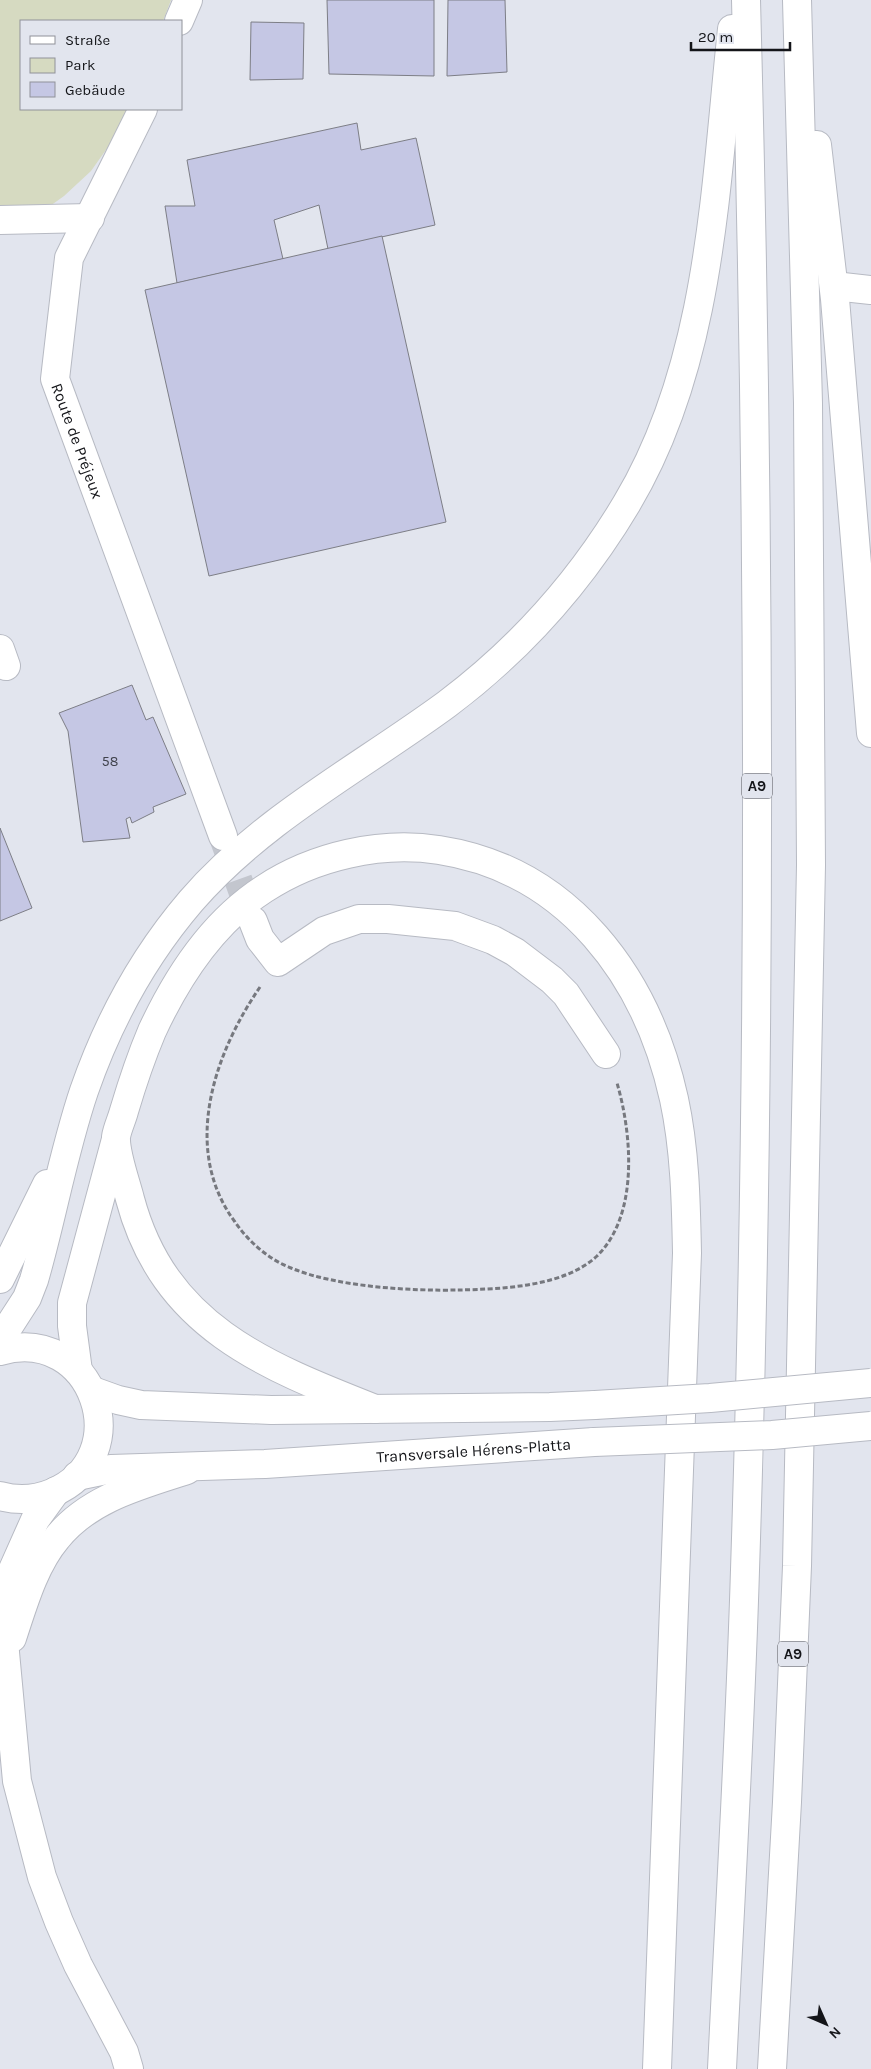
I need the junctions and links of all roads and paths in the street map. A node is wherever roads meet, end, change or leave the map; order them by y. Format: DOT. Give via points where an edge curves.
graph roads {
  1 [pos="188,0"];
  2 [pos="736,0"];
  3 [pos="746,0"];
  4 [pos="798,0"];
  5 [pos="179,20"];
  6 [pos="143,110"];
  7 [pos="90,218"];
  8 [pos="0,220"];
  9 [pos="834,286"];
  10 [pos="871,290"];
  11 [pos="864,646"];
  12 [pos="871,680"];
  13 [pos="871,733"];
  14 [pos="223,836"];
  15 [pos="253,921"];
  16 [pos="278,962"];
  17 [pos="606,1054"];
  18 [pos="73,1131"];
  19 [pos="116,1138"];
  20 [pos="0,1279"];
  21 [pos="0,1340"];
  22 [pos="0,1351"];
  23 [pos="85,1381"];
  24 [pos="871,1383"];
  25 [pos="375,1409"];
  26 [pos="871,1426"];
  27 [pos="198,1466"];
  28 [pos="67,1484"];
  29 [pos="0,1496"];
  30 [pos="3,1576"];
  31 [pos="6,1659"];
  32 [pos="129,2069"];
  33 [pos="657,2069"];
  34 [pos="722,2069"];
  35 [pos="772,2069"];
  1 -- 5 [label="main road"];
  2 -- 18 [label="main road" via="712,221 690,345 664,426 629,501 561,598 512,650 448,703 288,814 224,866 190,902 146,961 115,1016 98,1052"];
  3 -- 34 [label="main road, A9" via="755,453 757,946 745,1572"];
  4 -- 9 [label="main road"];
  4 -- 35 [label="main road, A9" via="808,403 810,865 797,1566"];
  6 -- 7 [label="main road, Route de Préjeux"];
  7 -- 8 [label="main road"];
  7 -- 14 [label="main road, Route de Préjeux" via="69,258 55,379"];
  9 -- 10 [label="main road"];
  9 -- 11 [label="main road"];
  11 -- 12 [label="main road"];
  11 -- 13 [label="main road"];
  15 -- 16 [label="main road" via="260,939"];
  16 -- 17 [label="main road" via="324,931 359,919 454,926 508,948 552,980 566,994"];
  16 -- 17 [label="path" via="229,1038 211,1096 207,1150 215,1185 242,1231 268,1255 292,1269 309,1274 372,1286 496,1289 555,1278 596,1257 613,1236 619,1222 629,1164 625,1116"];
  18 -- 20 [label="main road"];
  18 -- 21 [label="main road" via="34,1280"];
  19 -- 23 [label="main road" via="72,1303 72,1326"];
  19 -- 25 [label="main road" via="132,1207 150,1254 191,1308 250,1354"];
  19 -- 33 [label="main road" via="146,1045 167,1002 194,959 249,900 284,878 330,859 376,849 425,848 495,864 560,901 598,938 625,976 650,1024 675,1103 684,1164 686,1225"];
  22 -- 23 [label="main road" via="18,1347 47,1352 62,1358"];
  23 -- 25 [label="main road" via="126,1402 155,1406"];
  23 -- 28 [label="main road" via="98,1416 97,1440 86,1466"];
  24 -- 25 [label="main road, bridge" via="595,1405"];
  26 -- 27 [label="main road, Transversale Hérens-Platta, bridge" via="772,1435 594,1442"];
  27 -- 28 [label="main road, Transversale Hérens-Platta" via="111,1469"];
  27 -- 31 [label="main road" via="126,1490 86,1510 56,1538 37,1569"];
  28 -- 29 [label="main road, Transversale Hérens-Platta" via="41,1498 23,1500"];
  28 -- 30 [label="main road" via="35,1520"];
  30 -- 31 [label="main road"];
  31 -- 32 [label="main road" via="17,1781 42,1877 58,1922 124,2052"];
}
